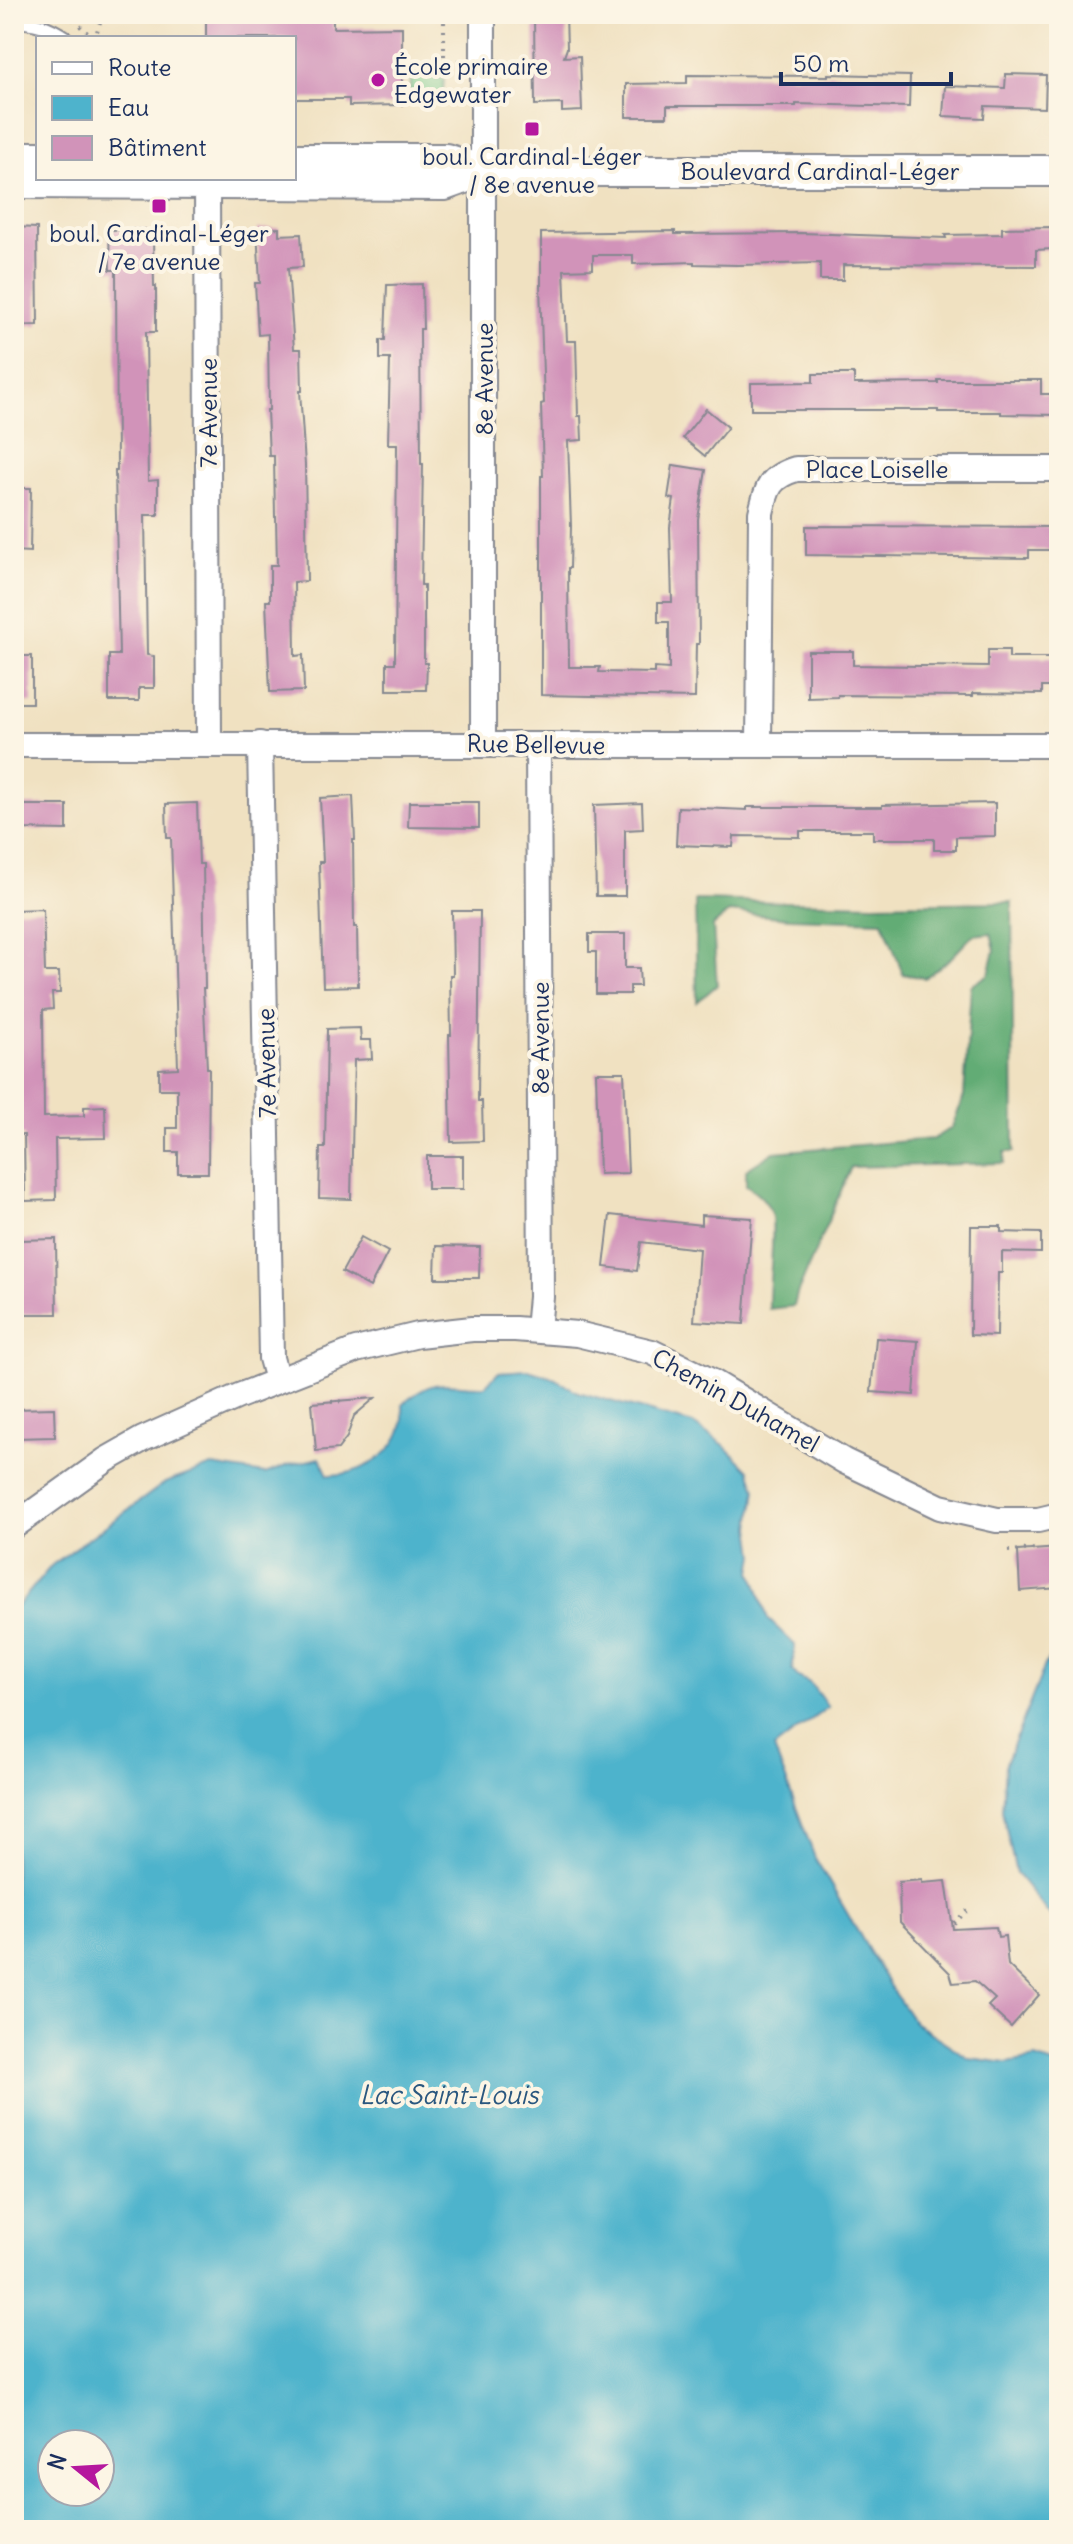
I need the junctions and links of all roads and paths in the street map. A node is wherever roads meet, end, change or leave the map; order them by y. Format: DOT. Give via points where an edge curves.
graph roads {
  1 [pos="86,14"];
  2 [pos="444,14"];
  3 [pos="483,14"];
  4 [pos="14,21"];
  5 [pos="63,36"];
  6 [pos="96,36"];
  7 [pos="444,61"];
  8 [pos="466,61"];
  9 [pos="427,62"];
  10 [pos="402,63"];
  11 [pos="428,75"];
  12 [pos="14,157"];
  13 [pos="36,157"];
  14 [pos="296,159"];
  15 [pos="484,171"];
  16 [pos="1059,171"];
  17 [pos="85,181"];
  18 [pos="207,181"];
  19 [pos="14,183"];
  20 [pos="1059,469"];
  21 [pos="483,743"];
  22 [pos="209,744"];
  23 [pos="260,744"];
  24 [pos="14,745"];
  25 [pos="538,745"];
  26 [pos="759,745"];
  27 [pos="1059,745"];
  28 [pos="538,1330"];
  29 [pos="277,1380"];
  30 [pos="346,1401"];
  31 [pos="331,1402"];
  32 [pos="1059,1515"];
  33 [pos="14,1526"];
  34 [pos="1036,1549"];
  35 [pos="1008,1551"];
  36 [pos="968,1910"];
  37 [pos="954,1923"];
  1 -- 6 [label="path" via="100,22"];
  2 -- 7 [label="path"];
  3 -- 15 [label="street, 8e Avenue"];
  4 -- 5 [label="lane" via="34,22"];
  7 -- 8 [label="path"];
  7 -- 9 [label="path"];
  9 -- 10 [label="path"];
  9 -- 11 [label="path"];
  12 -- 13 [label="street"];
  14 -- 15 [label="street, Boulevard Cardinal-Léger" via="446,159"];
  15 -- 16 [label="street, Boulevard Cardinal-Léger"];
  15 -- 18 [label="street, Boulevard Cardinal-Léger" via="445,185"];
  15 -- 21 [label="street, 8e Avenue"];
  17 -- 18 [label="street, Boulevard Cardinal-Léger"];
  17 -- 19 [label="street, Boulevard Cardinal-Léger"];
  18 -- 22 [label="street, 7e Avenue"];
  20 -- 26 [label="street, Place Loiselle" via="796,469 771,482 761,513"];
  21 -- 23 [label="street, Rue Bellevue"];
  21 -- 25 [label="street, Rue Bellevue"];
  22 -- 23 [label="street, Rue Bellevue"];
  22 -- 24 [label="street, Rue Bellevue"];
  23 -- 29 [label="street, 7e Avenue" via="271,1358"];
  25 -- 26 [label="street, Rue Bellevue"];
  25 -- 28 [label="street, 8e Avenue"];
  26 -- 27 [label="street, Rue Bellevue"];
  28 -- 29 [label="street, Chemin Duhamel" via="418,1335 356,1350"];
  28 -- 32 [label="street, Chemin Duhamel" via="612,1341 672,1360 844,1461 940,1507 997,1520"];
  29 -- 33 [label="street, Chemin Duhamel" via="124,1450"];
  30 -- 31 [label="path"];
  34 -- 35 [label="path"];
  36 -- 37 [label="path"];
}
